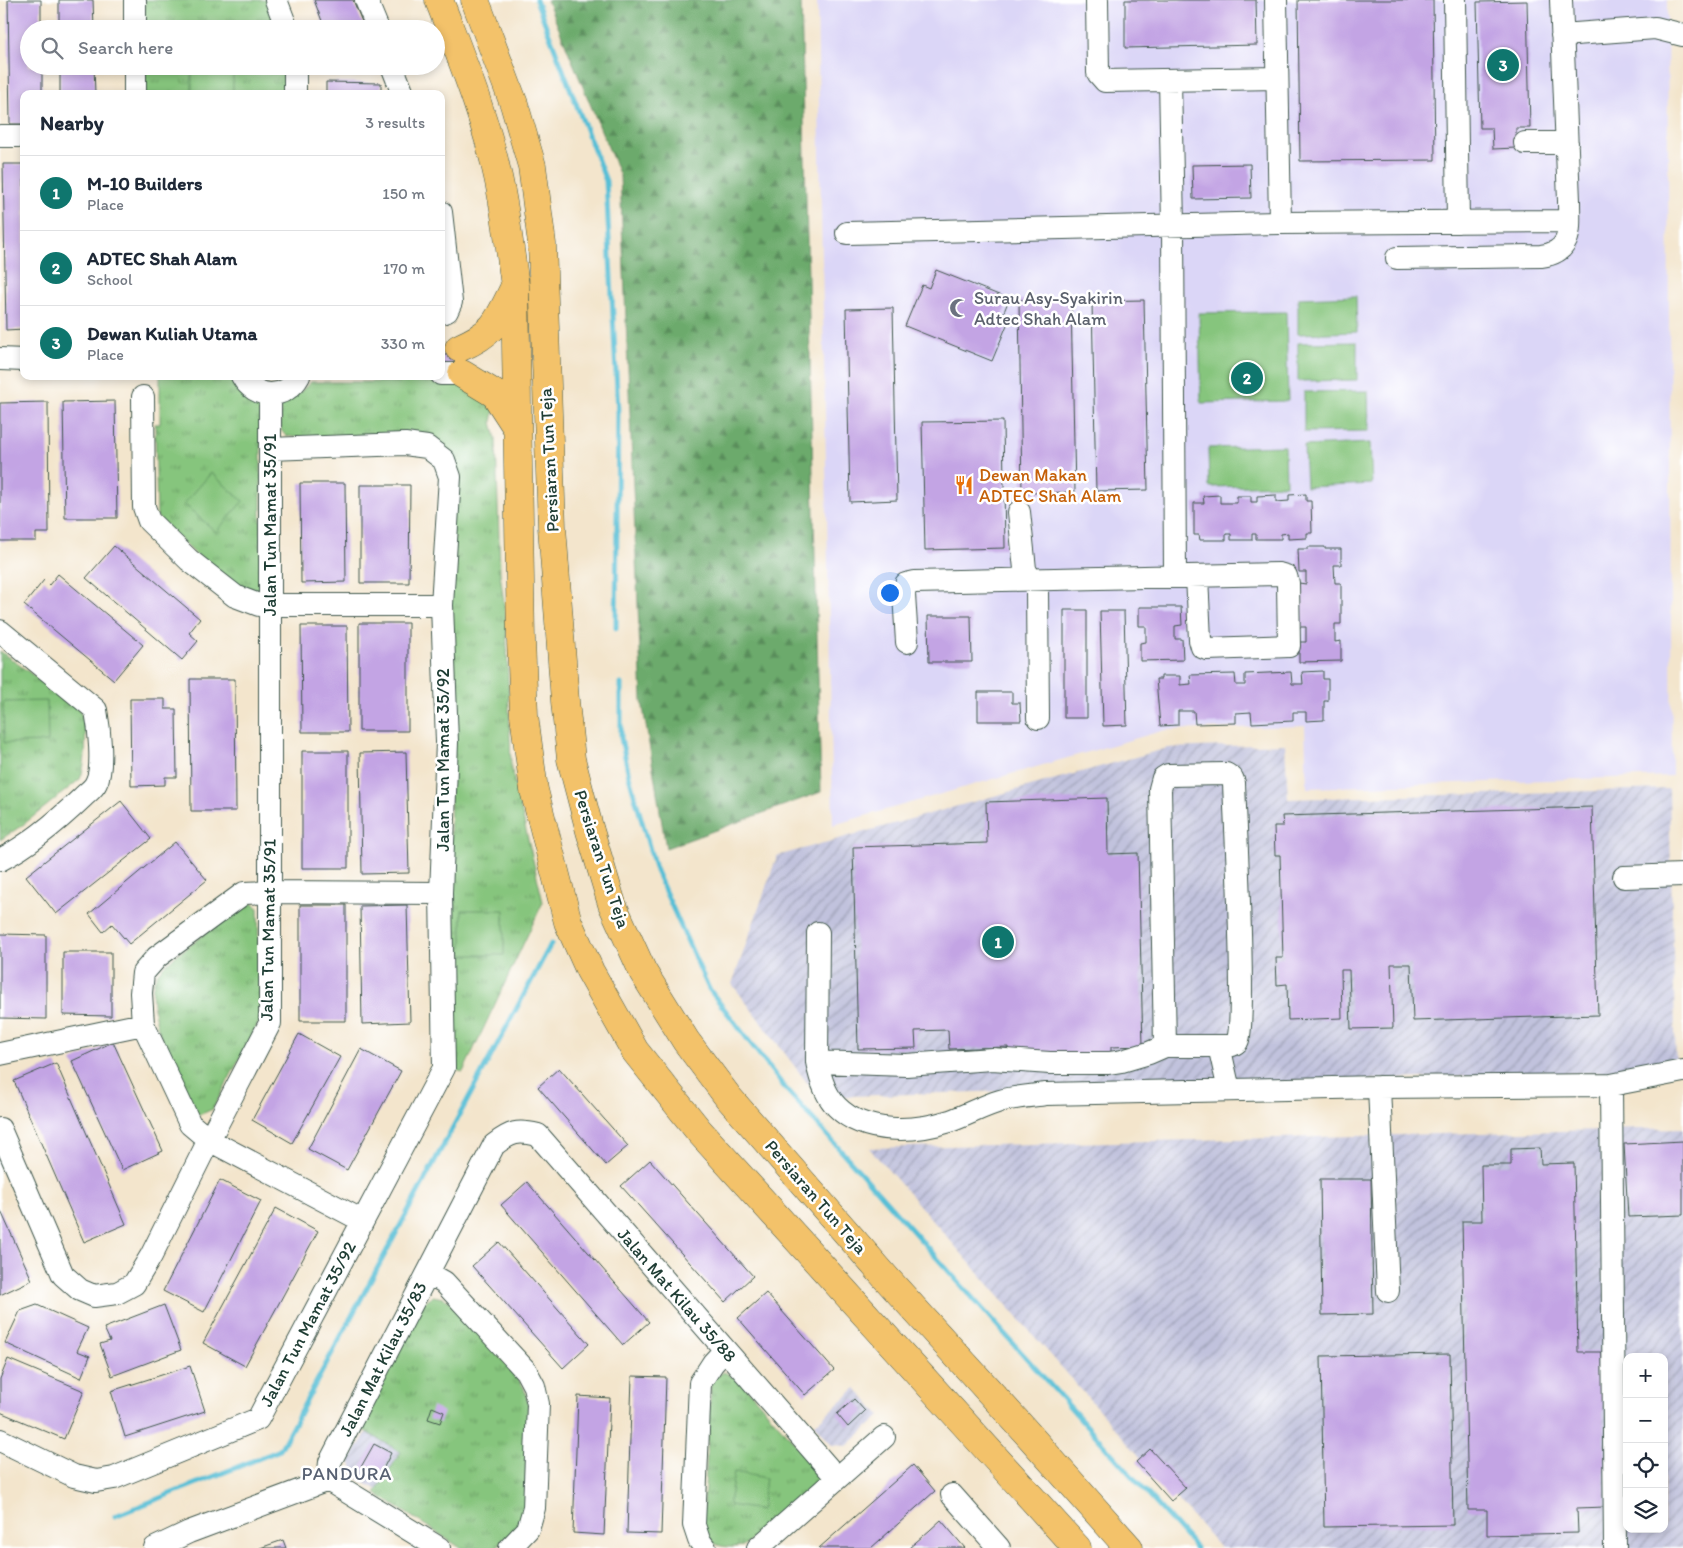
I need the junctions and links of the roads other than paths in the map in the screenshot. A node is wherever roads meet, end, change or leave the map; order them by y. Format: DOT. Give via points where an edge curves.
graph roads {
  1 [pos="135,0"];
  2 [pos="276,0"];
  3 [pos="366,0"];
  4 [pos="439,0"];
  5 [pos="475,0"];
  6 [pos="1097,0"];
  7 [pos="1276,0"];
  8 [pos="1455,0"];
  9 [pos="1561,0"];
  10 [pos="135,20"];
  11 [pos="284,20"];
  12 [pos="374,20"];
  13 [pos="1562,35"];
  14 [pos="1683,35"];
  15 [pos="135,75"];
  16 [pos="295,75"];
  17 [pos="396,75"];
  18 [pos="1277,78"];
  19 [pos="1170,80"];
  20 [pos="135,90"];
  21 [pos="295,90"];
  22 [pos="401,90"];
  23 [pos="0,136"];
  24 [pos="20,136"];
  25 [pos="1525,143"];
  26 [pos="1567,143"];
  27 [pos="1569,221"];
  28 [pos="1432,222"];
  29 [pos="1458,222"];
  30 [pos="1280,223"];
  31 [pos="1173,226"];
  32 [pos="847,232"];
  33 [pos="1397,258"];
  34 [pos="1432,258"];
  35 [pos="515,286"];
  36 [pos="445,288"];
  37 [pos="446,307"];
  38 [pos="525,359"];
  39 [pos="0,360"];
  40 [pos="20,360"];
  41 [pos="451,361"];
  42 [pos="245,380"];
  43 [pos="296,380"];
  44 [pos="270,395"];
  45 [pos="143,397"];
  46 [pos="517,428"];
  47 [pos="270,449"];
  48 [pos="1019,512"];
  49 [pos="1186,576"];
  50 [pos="1030,579"];
  51 [pos="270,605"];
  52 [pos="442,605"];
  53 [pos="0,631"];
  54 [pos="907,642"];
  55 [pos="1038,718"];
  56 [pos="0,860"];
  57 [pos="1683,875"];
  58 [pos="1624,877"];
  59 [pos="270,892"];
  60 [pos="441,893"];
  61 [pos="818,933"];
  62 [pos="143,1024"];
  63 [pos="1165,1046"];
  64 [pos="1219,1046"];
  65 [pos="0,1054"];
  66 [pos="1134,1058"];
  67 [pos="817,1062"];
  68 [pos="1683,1071"];
  69 [pos="1611,1085"];
  70 [pos="1379,1087"];
  71 [pos="1229,1090"];
  72 [pos="1138,1093"];
  73 [pos="0,1129"];
  74 [pos="508,1134"];
  75 [pos="209,1140"];
  76 [pos="8,1168"];
  77 [pos="363,1221"];
  78 [pos="428,1273"];
  79 [pos="1388,1291"];
  80 [pos="725,1350"];
  81 [pos="884,1437"];
  82 [pos="0,1440"];
  83 [pos="837,1478"];
  84 [pos="328,1480"];
  85 [pos="952,1495"];
  86 [pos="155,1548"];
  87 [pos="439,1548"];
  88 [pos="510,1548"];
  89 [pos="705,1548"];
  90 [pos="758,1548"];
  91 [pos="999,1548"];
  92 [pos="1077,1548"];
  93 [pos="1129,1548"];
  94 [pos="1614,1548"];
  1 -- 10 [label="street"];
  2 -- 11 [label="street"];
  3 -- 12 [label="street"];
  4 -- 35 [label="main road, Persiaran Tun Teja" via="476,101 498,176"];
  5 -- 38 [label="main road, Persiaran Tun Teja" via="514,104 532,166 542,244"];
  6 -- 19 [label="street" via="1098,72 1104,81"];
  7 -- 18 [label="street"];
  8 -- 29 [label="street"];
  9 -- 13 [label="street"];
  13 -- 14 [label="street" via="1655,28"];
  13 -- 26 [label="street"];
  15 -- 20 [label="street"];
  16 -- 21 [label="street"];
  17 -- 22 [label="street"];
  18 -- 19 [label="street"];
  18 -- 30 [label="street"];
  19 -- 31 [label="street"];
  23 -- 24 [label="street"];
  25 -- 26 [label="street"];
  26 -- 27 [label="street"];
  27 -- 29 [label="street"];
  27 -- 34 [label="street" via="1566,242 1552,255"];
  28 -- 29 [label="street"];
  28 -- 30 [label="street"];
  28 -- 34 [label="street"];
  30 -- 31 [label="street"];
  31 -- 32 [label="street"];
  31 -- 49 [label="street"];
  33 -- 34 [label="street"];
  35 -- 38 [label="main road, Persiaran Tun Teja"];
  35 -- 41 [label="main road" via="493,328"];
  36 -- 37 [label="street"];
  38 -- 41 [label="main road"];
  38 -- 46 [label="main road, Persiaran Tun Teja"];
  38 -- 93 [label="main road, Persiaran Tun Teja" via="552,527 571,759 612,904 643,972 686,1041 728,1097"];
  39 -- 40 [label="street"];
  41 -- 46 [label="main road" via="494,394"];
  42 -- 44 [label="street" via="256,391"];
  43 -- 44 [label="street" via="286,391"];
  44 -- 47 [label="street, Jalan Tun Mamat 35/91"];
  45 -- 51 [label="street" via="144,507 149,521 189,560 235,596"];
  46 -- 92 [label="main road, Persiaran Tun Teja" via="520,640 524,715 534,790 568,922 590,971 635,1051 699,1131"];
  47 -- 51 [label="street, Jalan Tun Mamat 35/91"];
  47 -- 52 [label="street, Jalan Tun Mamat 35/92" via="405,444 427,447 444,460 450,477"];
  48 -- 50 [label="street" via="1025,569"];
  49 -- 49 [label="street" via="1286,576 1289,646 1202,647"];
  49 -- 50 [label="street"];
  50 -- 54 [label="street" via="906,584"];
  50 -- 55 [label="street" via="1037,588"];
  51 -- 52 [label="street"];
  51 -- 59 [label="street, Jalan Tun Mamat 35/91"];
  52 -- 60 [label="street, Jalan Tun Mamat 35/92" via="447,742"];
  53 -- 56 [label="street" via="96,710 100,748 96,783 22,849"];
  57 -- 58 [label="street"];
  59 -- 60 [label="street"];
  59 -- 62 [label="street" via="244,893 157,957 143,973"];
  59 -- 75 [label="street, Jalan Tun Mamat 35/91" via="270,1023"];
  60 -- 77 [label="street, Jalan Tun Mamat 35/92" via="444,1068"];
  61 -- 67 [label="street"];
  62 -- 65 [label="street"];
  62 -- 75 [label="street, Jalan Tun Mamat 35/92" via="190,1124"];
  63 -- 64 [label="street"];
  63 -- 64 [label="street" via="1161,782 1168,775 1216,773 1226,774 1234,783 1241,977 1240,1037 1231,1046"];
  63 -- 66 [label="street"];
  64 -- 71 [label="street"];
  66 -- 67 [label="street" via="1109,1063 992,1059 906,1065"];
  66 -- 72 [label="street"];
  67 -- 72 [label="street" via="822,1082 837,1106 863,1124 878,1127 926,1126 950,1121 1002,1100"];
  68 -- 69 [label="street"];
  69 -- 70 [label="street"];
  69 -- 94 [label="street"];
  70 -- 71 [label="street"];
  70 -- 79 [label="street"];
  71 -- 72 [label="street"];
  73 -- 76 [label="street, Jalan Tun Mamat 35/91"];
  74 -- 78 [label="street, Jalan Mat Kilau 35/83" via="494,1145"];
  74 -- 80 [label="street, Jalan Mat Kilau 35/88" via="523,1131 538,1135"];
  75 -- 76 [label="street, Jalan Tun Mamat 35/91" via="152,1256 134,1284 117,1293 94,1296 80,1290 63,1275"];
  75 -- 77 [label="street, Jalan Tun Mamat 35/92"];
  77 -- 82 [label="street, Jalan Tun Mamat 35/92" via="258,1419 114,1478 96,1481 74,1476"];
  78 -- 84 [label="street, Jalan Mat Kilau 35/83" via="348,1443 330,1462"];
  78 -- 88 [label="street" via="444,1282 526,1371 534,1386 538,1404 534,1508 528,1529"];
  80 -- 83 [label="street, Jalan Mat Kilau 35/88"];
  80 -- 89 [label="street" via="700,1383 694,1525"];
  81 -- 83 [label="street"];
  83 -- 90 [label="street"];
  84 -- 86 [label="street"];
  84 -- 87 [label="street"];
  85 -- 91 [label="street"];
}
